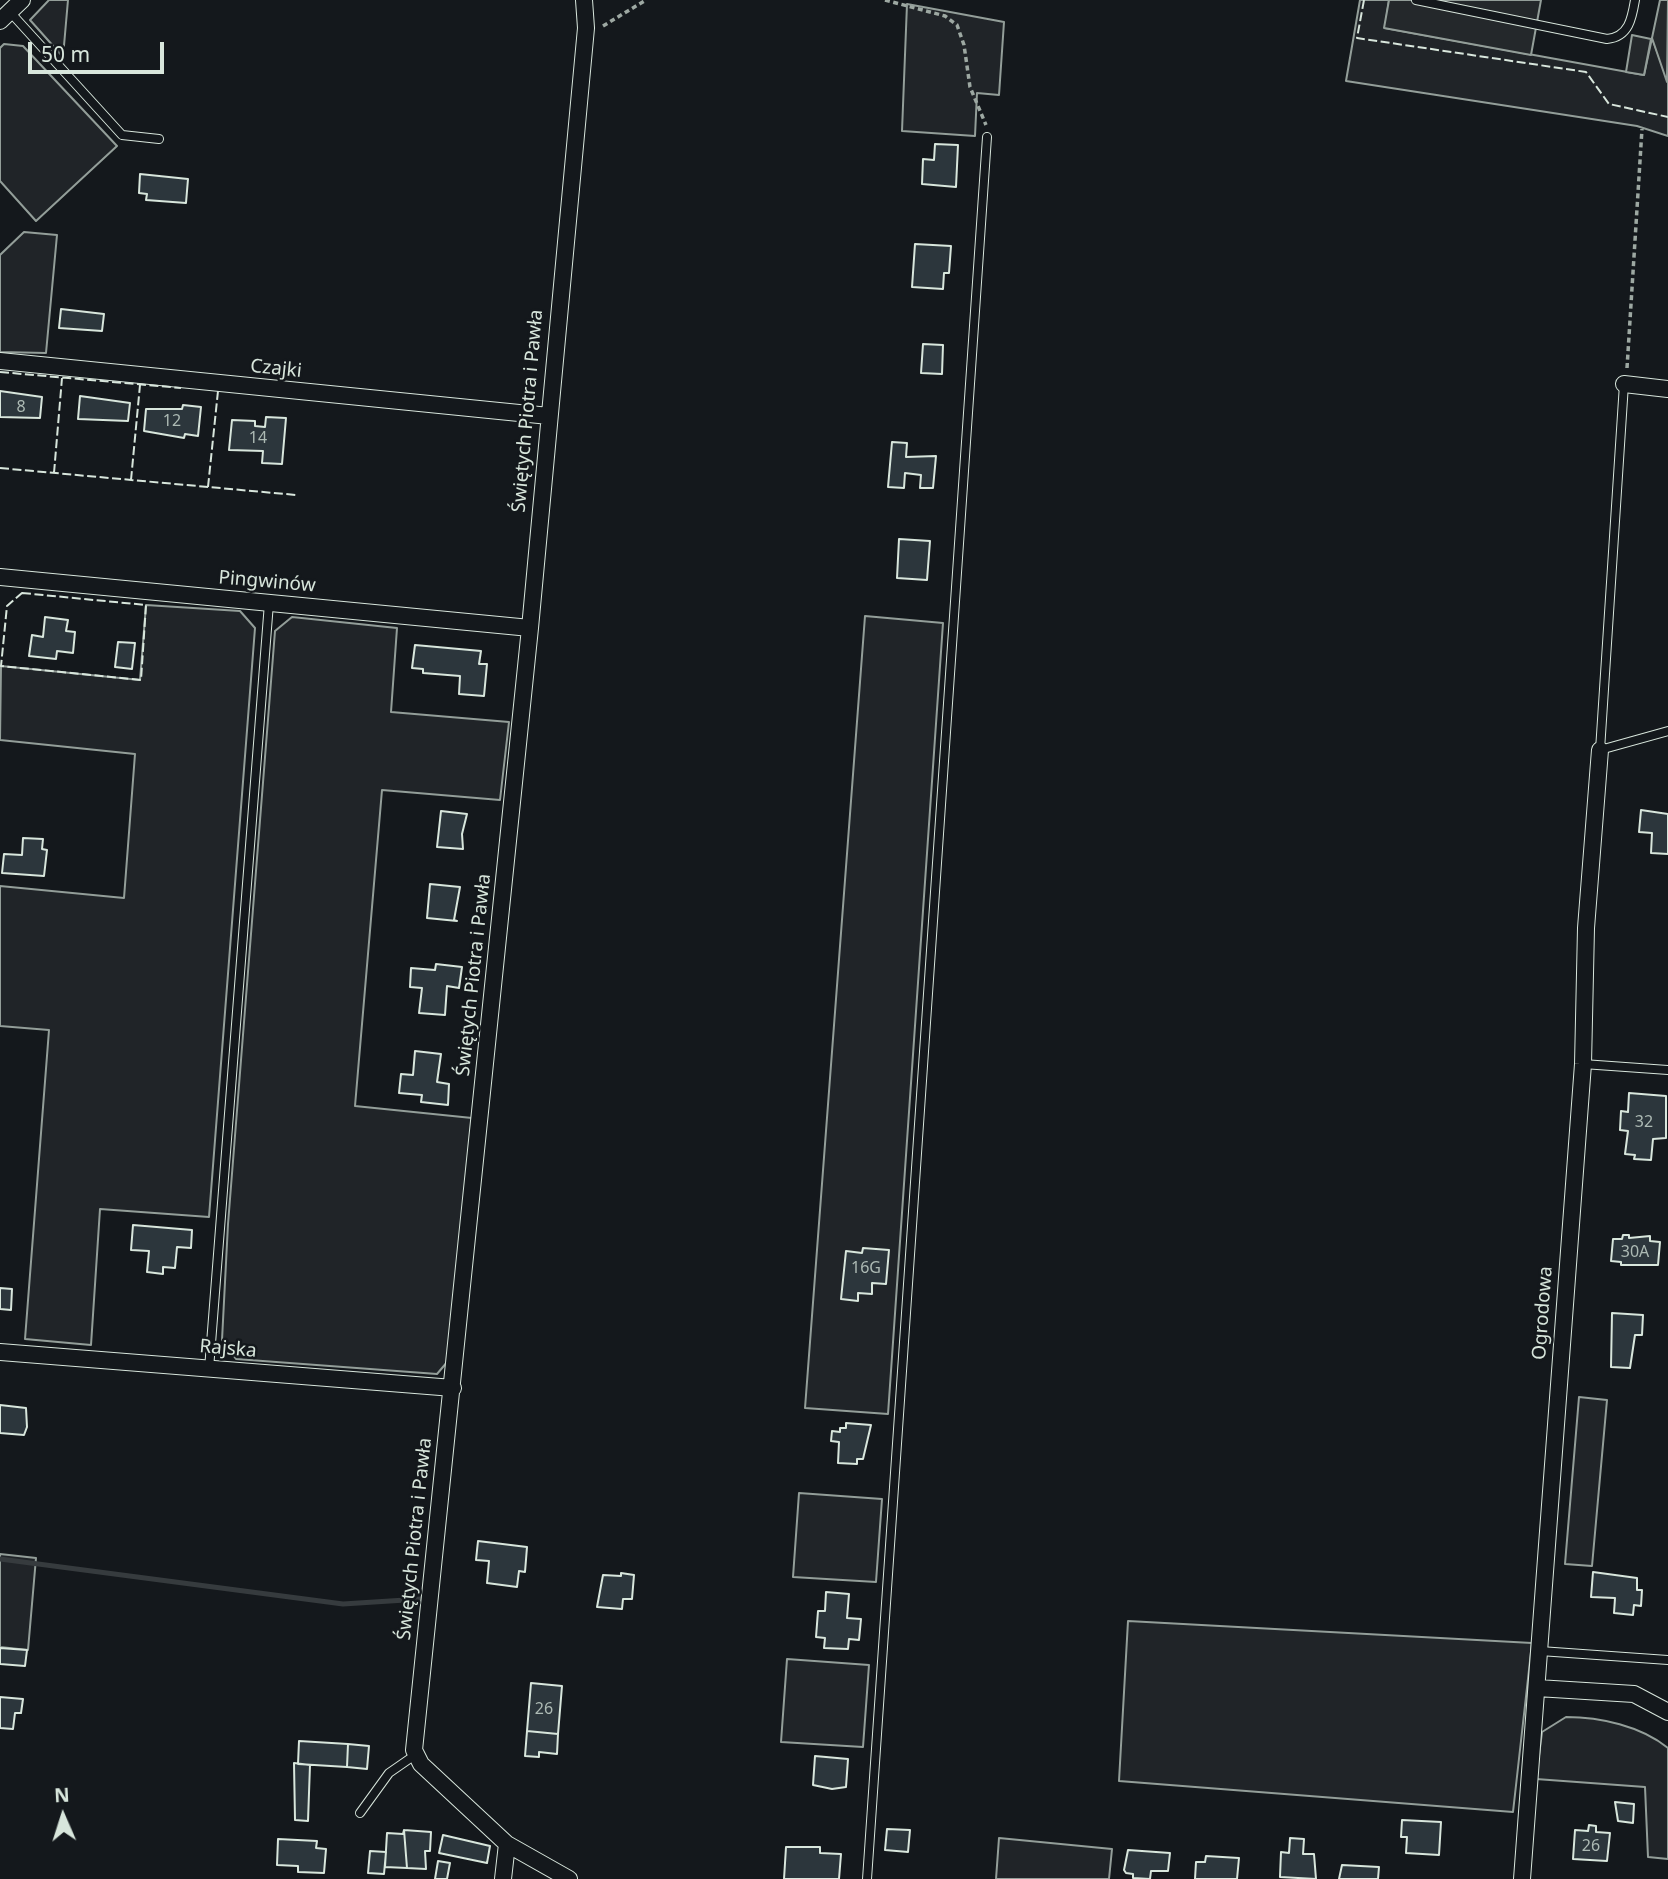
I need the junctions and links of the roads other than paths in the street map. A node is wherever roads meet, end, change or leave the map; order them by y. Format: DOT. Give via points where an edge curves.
graph roads {
  1 [pos="22,0"];
  2 [pos="584,0"];
  3 [pos="1416,0"];
  4 [pos="1635,0"];
  5 [pos="5,17"];
  6 [pos="986,137"];
  7 [pos="159,139"];
  8 [pos="0,361"];
  9 [pos="1624,384"];
  10 [pos="1668,389"];
  11 [pos="549,416"];
  12 [pos="0,577"];
  13 [pos="269,603"];
  14 [pos="530,628"];
  15 [pos="1668,731"];
  16 [pos="1600,750"];
  17 [pos="1583,1064"];
  18 [pos="1668,1070"];
  19 [pos="0,1352"];
  20 [pos="209,1369"];
  21 [pos="453,1388"];
  22 [pos="1539,1650"];
  23 [pos="1668,1660"];
  24 [pos="1537,1688"];
  25 [pos="1668,1712"];
  26 [pos="415,1755"];
  27 [pos="360,1813"];
  28 [pos="506,1844"];
  29 [pos="503,1879"];
  30 [pos="569,1879"];
  31 [pos="867,1879"];
  32 [pos="1522,1879"];
  1 -- 5 [label="street"];
  2 -- 11 [label="street, Świętych Piotra i Pawła" via="586,28"];
  3 -- 4 [label="lane" via="1607,39 1627,29"];
  5 -- 7 [label="lane" via="122,135"];
  6 -- 31 [label="lane"];
  8 -- 11 [label="street, Czajki"];
  9 -- 10 [label="street"];
  9 -- 16 [label="lane"];
  11 -- 14 [label="street, Świętych Piotra i Pawła"];
  12 -- 13 [label="street, Pingwinów"];
  13 -- 14 [label="street, Pingwinów"];
  13 -- 20 [label="lane"];
  14 -- 21 [label="street, Świętych Piotra i Pawła"];
  15 -- 16 [label="lane"];
  16 -- 17 [label="street, Ogrodowa" via="1586,928"];
  17 -- 18 [label="lane"];
  17 -- 22 [label="street, Ogrodowa"];
  19 -- 20 [label="street, Rajska"];
  20 -- 21 [label="street, Rajska"];
  21 -- 26 [label="street, Świętych Piotra i Pawła"];
  22 -- 23 [label="lane"];
  22 -- 24 [label="street, Ogrodowa"];
  24 -- 25 [label="street" via="1634,1694"];
  24 -- 32 [label="street, Ogrodowa"];
  26 -- 27 [label="lane" via="389,1773"];
  26 -- 28 [label="street"];
  28 -- 29 [label="street"];
  28 -- 30 [label="street"];
}
